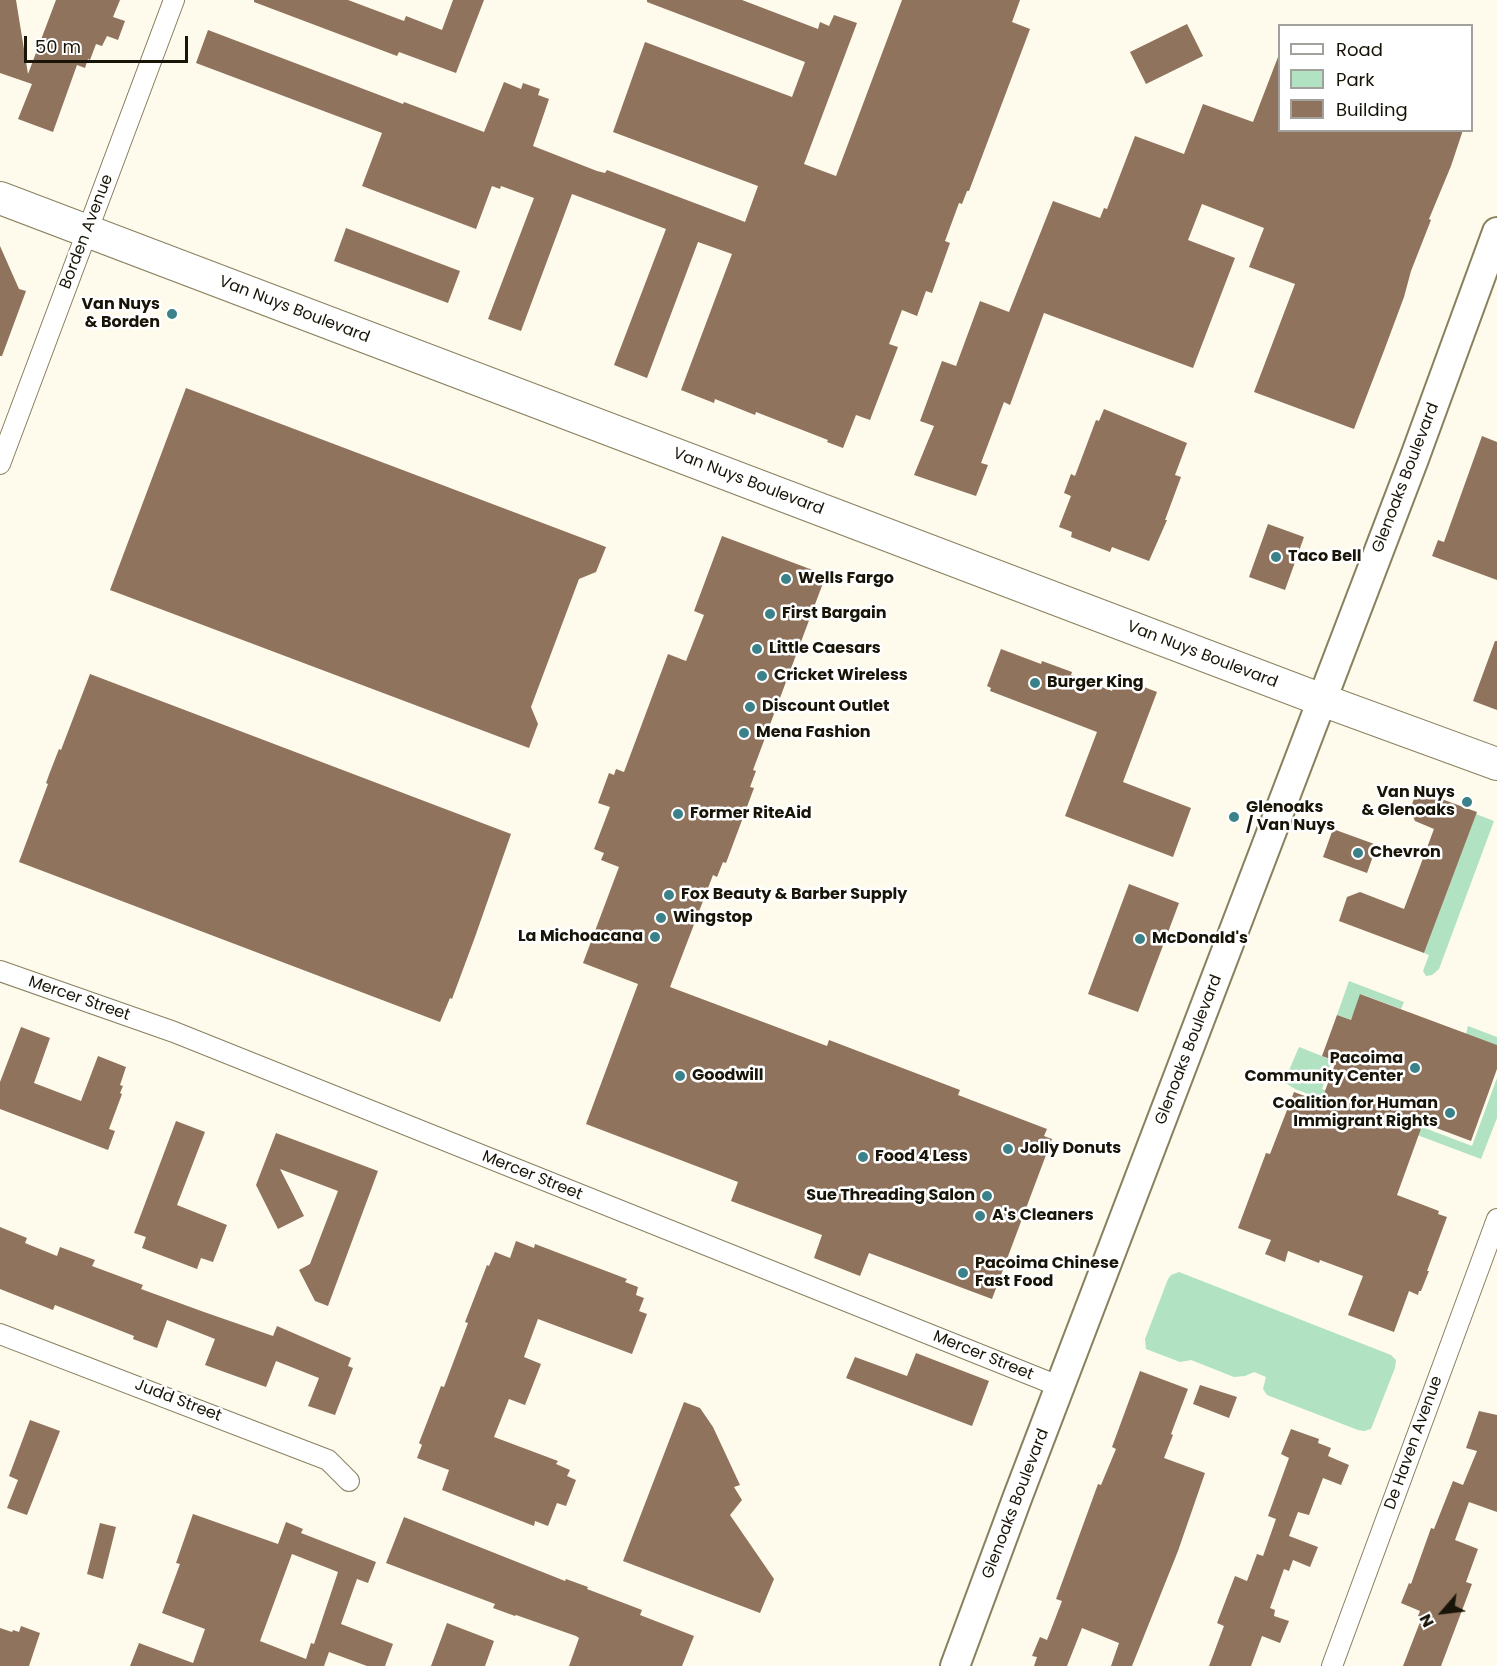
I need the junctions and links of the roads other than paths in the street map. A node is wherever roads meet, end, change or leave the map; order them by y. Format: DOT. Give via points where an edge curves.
graph roads {
  1 [pos="174,0"];
  2 [pos="0,198"];
  3 [pos="87,230"];
  4 [pos="1497,232"];
  5 [pos="0,464"];
  6 [pos="1322,700"];
  7 [pos="1497,764"];
  8 [pos="0,971"];
  9 [pos="1497,1220"];
  10 [pos="0,1334"];
  11 [pos="1061,1387"];
  12 [pos="349,1482"];
  13 [pos="955,1666"];
  14 [pos="1332,1666"];
  1 -- 3 [label="street, Borden Avenue"];
  2 -- 3 [label="main road, Van Nuys Boulevard"];
  3 -- 5 [label="street, Borden Avenue"];
  3 -- 6 [label="main road, Van Nuys Boulevard"];
  4 -- 6 [label="main road, Glenoaks Boulevard"];
  6 -- 7 [label="main road, Van Nuys Boulevard"];
  6 -- 11 [label="main road, Glenoaks Boulevard"];
  8 -- 11 [label="street, Mercer Street" via="185,1036"];
  9 -- 14 [label="street, De Haven Avenue"];
  10 -- 12 [label="street, Judd Street" via="328,1460"];
  11 -- 13 [label="main road, Glenoaks Boulevard"];
}
